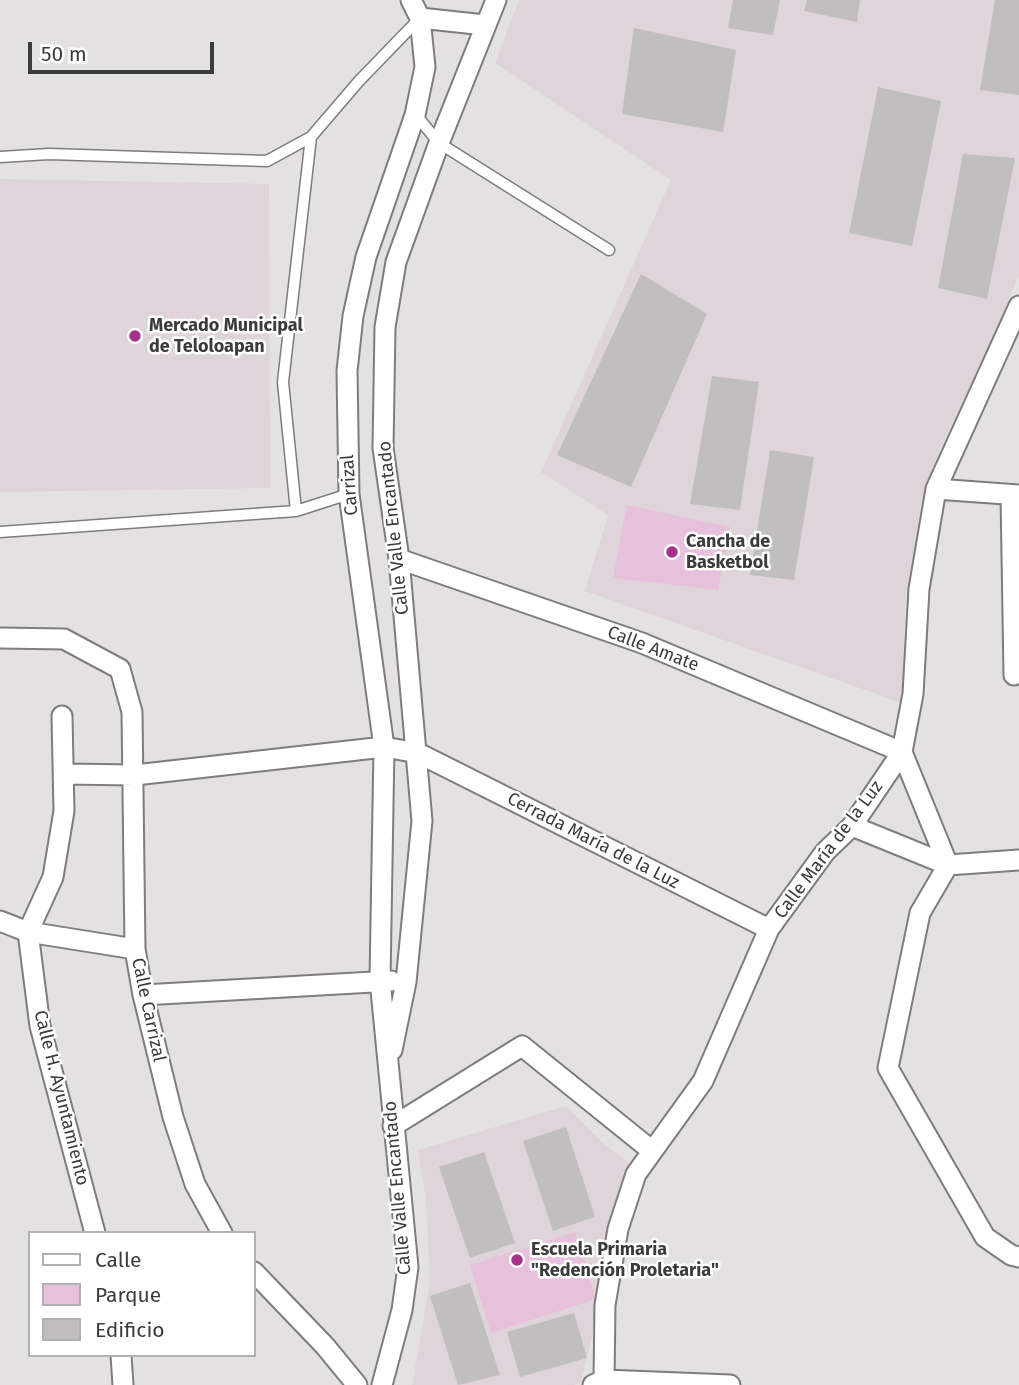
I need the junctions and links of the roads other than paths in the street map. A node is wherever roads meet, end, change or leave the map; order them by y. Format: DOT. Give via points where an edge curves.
graph roads {
  1 [pos="411,0"];
  2 [pos="496,0"];
  3 [pos="420,18"];
  4 [pos="485,25"];
  5 [pos="415,115"];
  6 [pos="311,137"];
  7 [pos="439,143"];
  8 [pos="0,157"];
  9 [pos="609,250"];
  10 [pos="1019,306"];
  11 [pos="936,489"];
  12 [pos="349,494"];
  13 [pos="1015,495"];
  14 [pos="296,511"];
  15 [pos="0,532"];
  16 [pos="399,559"];
  17 [pos="0,638"];
  18 [pos="1014,676"];
  19 [pos="62,716"];
  20 [pos="384,747"];
  21 [pos="902,752"];
  22 [pos="418,753"];
  23 [pos="64,775"];
  24 [pos="135,775"];
  25 [pos="852,825"];
  26 [pos="1019,860"];
  27 [pos="948,865"];
  28 [pos="0,920"];
  29 [pos="769,929"];
  30 [pos="28,933"];
  31 [pos="135,950"];
  32 [pos="380,980"];
  33 [pos="406,982"];
  34 [pos="143,995"];
  35 [pos="387,1072"];
  36 [pos="393,1126"];
  37 [pos="651,1150"];
  38 [pos="94,1231"];
  39 [pos="221,1231"];
  40 [pos="1019,1257"];
  41 [pos="256,1274"];
  42 [pos="121,1357"];
  43 [pos="598,1382"];
  44 [pos="123,1385"];
  45 [pos="356,1385"];
  46 [pos="382,1385"];
  47 [pos="730,1385"];
  1 -- 3 [label="street, Carrizal"];
  2 -- 4 [label="street, Calle Valle Encantado"];
  3 -- 4 [label="street"];
  3 -- 5 [label="street, Carrizal" via="425,66"];
  3 -- 6 [label="lane"];
  4 -- 7 [label="street, Calle Valle Encantado"];
  5 -- 7 [label="lane"];
  5 -- 12 [label="street, Carrizal" via="366,257 353,316 347,371"];
  6 -- 8 [label="lane" via="267,161 49,154"];
  6 -- 14 [label="lane" via="283,382"];
  7 -- 9 [label="lane"];
  7 -- 16 [label="street, Calle Valle Encantado" via="396,262 385,327 383,448"];
  10 -- 11 [label="street, Calle María de la Luz"];
  11 -- 13 [label="street"];
  11 -- 21 [label="street, Calle María de la Luz" via="919,589 913,694"];
  12 -- 14 [label="lane"];
  12 -- 20 [label="street, Carrizal"];
  13 -- 18 [label="street"];
  14 -- 15 [label="lane"];
  16 -- 21 [label="street, Calle Amate" via="642,643"];
  16 -- 22 [label="street, Calle Valle Encantado"];
  17 -- 24 [label="street, Calle Carrizal" via="64,639 120,669 132,712"];
  19 -- 23 [label="street"];
  20 -- 22 [label="street"];
  20 -- 24 [label="street"];
  20 -- 32 [label="street, Carrizal"];
  21 -- 25 [label="street, Calle María de la Luz"];
  21 -- 27 [label="street"];
  22 -- 29 [label="street, Cerrada María de la Luz"];
  22 -- 33 [label="street, Calle Valle Encantado" via="422,821"];
  23 -- 24 [label="street"];
  23 -- 30 [label="street" via="64,811 52,877"];
  24 -- 31 [label="street, Calle Carrizal"];
  25 -- 27 [label="street"];
  25 -- 29 [label="street, Calle María de la Luz" via="825,852"];
  26 -- 27 [label="street"];
  27 -- 40 [label="street" via="920,913 888,1068 985,1237"];
  28 -- 30 [label="street"];
  29 -- 37 [label="street, Calle María de la Luz" via="703,1081"];
  30 -- 31 [label="street"];
  30 -- 38 [label="street, Calle H. Ayuntamiento" via="40,1026"];
  31 -- 34 [label="street, Calle Carrizal"];
  32 -- 33 [label="street"];
  32 -- 34 [label="street"];
  32 -- 35 [label="street, Calle Valle Encantado"];
  33 -- 35 [label="street, Calle Valle Encantado"];
  34 -- 39 [label="street, Calle Carrizal" via="195,1184"];
  35 -- 36 [label="street, Calle Valle Encantado"];
  36 -- 37 [label="street" via="522,1046"];
  36 -- 46 [label="street, Calle Valle Encantado" via="408,1267"];
  37 -- 43 [label="street, Calle María de la Luz" via="636,1174 618,1229"];
  41 -- 45 [label="street"];
  42 -- 44 [label="street"];
  43 -- 47 [label="street"];
}
